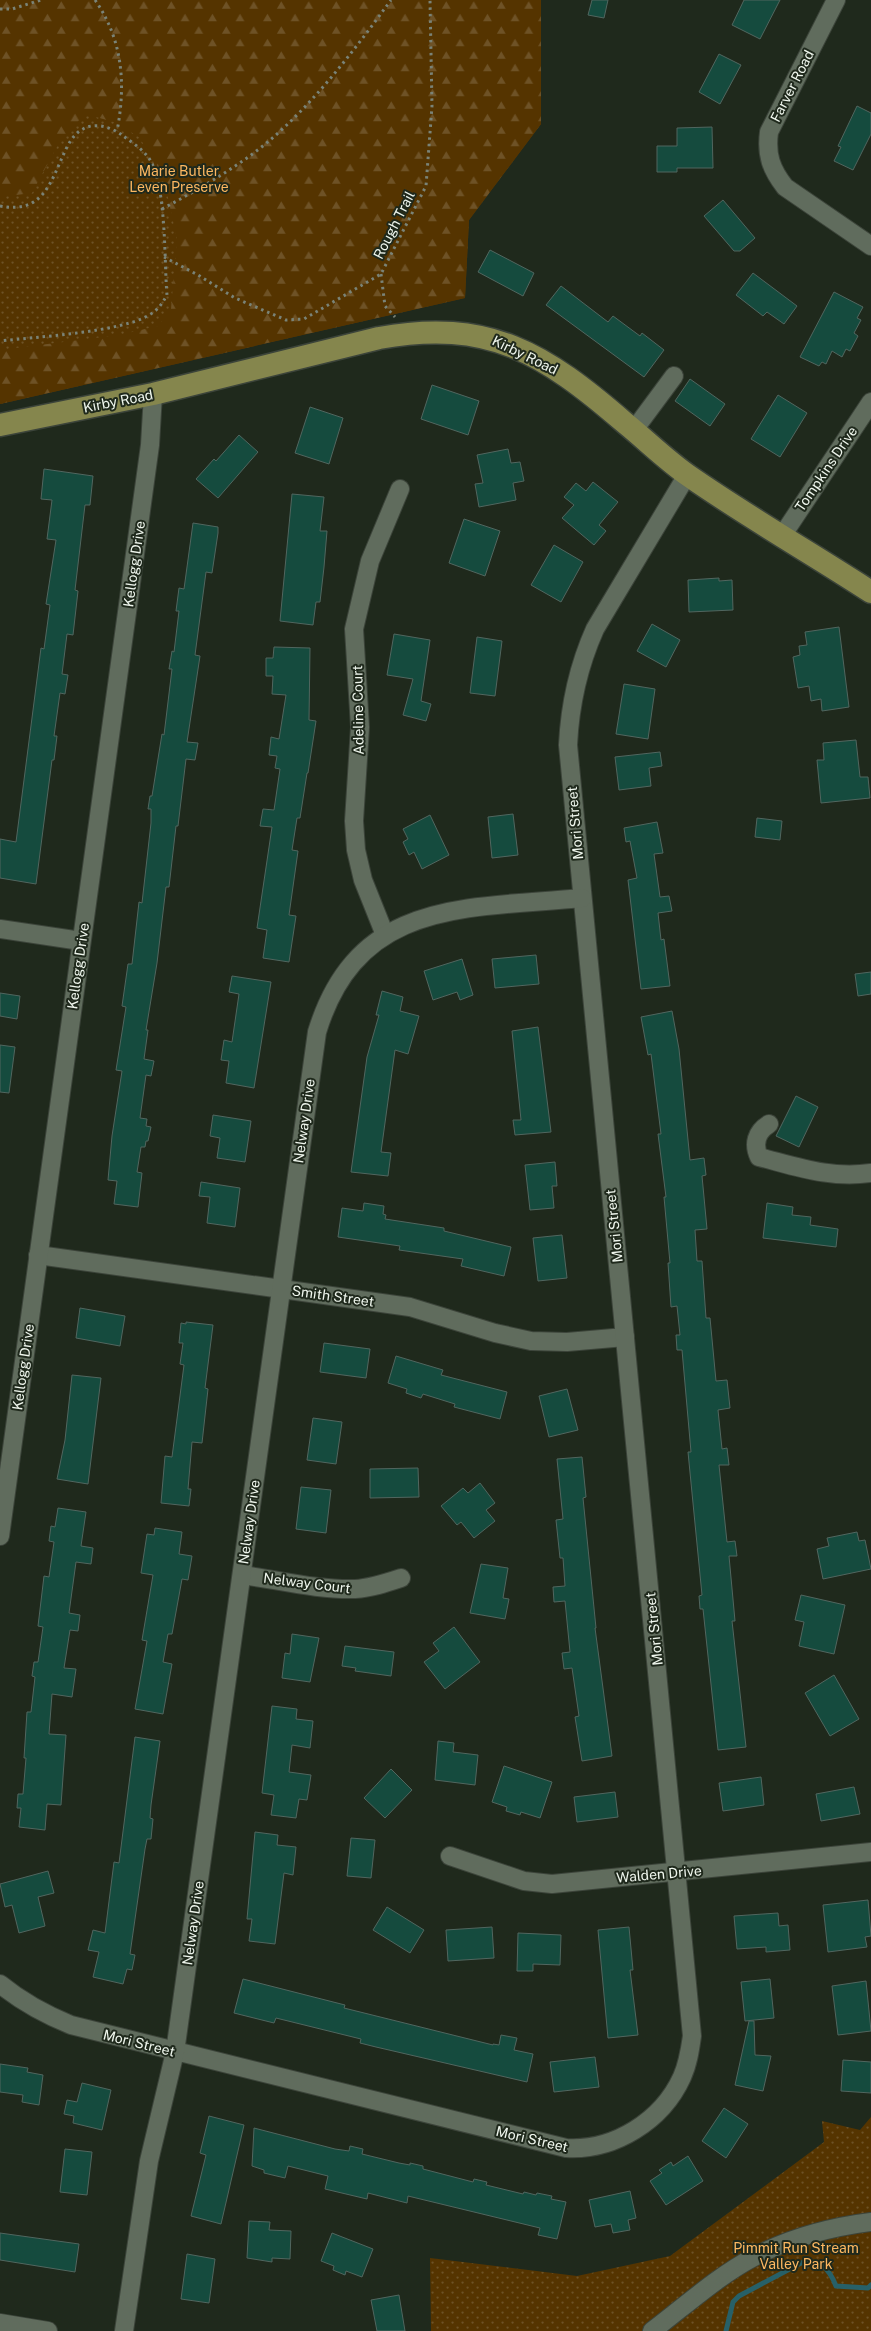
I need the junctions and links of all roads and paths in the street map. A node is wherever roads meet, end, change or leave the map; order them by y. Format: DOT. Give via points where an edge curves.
graph roads {
  1 [pos="40,0"];
  2 [pos="95,0"];
  3 [pos="391,0"];
  4 [pos="430,0"];
  5 [pos="836,0"];
  6 [pos="0,9"];
  7 [pos="117,131"];
  8 [pos="0,206"];
  9 [pos="162,210"];
  10 [pos="871,246"];
  11 [pos="164,257"];
  12 [pos="381,274"];
  13 [pos="409,332"];
  14 [pos="0,340"];
  15 [pos="674,376"];
  16 [pos="153,394"];
  17 [pos="871,402"];
  18 [pos="0,425"];
  19 [pos="634,430"];
  20 [pos="687,475"];
  21 [pos="400,489"];
  22 [pos="782,536"];
  23 [pos="871,592"];
  24 [pos="582,898"];
  25 [pos="0,930"];
  26 [pos="385,935"];
  27 [pos="82,941"];
  28 [pos="769,1124"];
  29 [pos="871,1173"];
  30 [pos="38,1255"];
  31 [pos="281,1288"];
  32 [pos="625,1336"];
  33 [pos="4,1473"];
  34 [pos="0,1536"];
  35 [pos="242,1575"];
  36 [pos="401,1578"];
  37 [pos="871,1852"];
  38 [pos="450,1856"];
  39 [pos="677,1872"];
  40 [pos="0,1984"];
  41 [pos="175,2052"];
  42 [pos="871,2222"];
  43 [pos="0,2323"];
  44 [pos="48,2331"];
  45 [pos="124,2331"];
  46 [pos="652,2331"];
  1 -- 6 [label="path" via="12,9"];
  2 -- 7 [label="path" via="106,15 122,66 122,104"];
  3 -- 9 [label="path" via="287,125 245,159"];
  4 -- 12 [label="path, Rough Trail" via="432,106 426,186"];
  5 -- 10 [label="street, Farver Road" via="769,132 767,147 775,175 785,187"];
  7 -- 8 [label="path" via="98,125 83,128 72,138 42,196 17,209"];
  7 -- 9 [label="path" via="149,158"];
  9 -- 11 [label="path"];
  11 -- 12 [label="path, Rough Trail" via="235,298 286,320 304,319"];
  11 -- 14 [label="path" via="167,295 161,307 148,316 104,328"];
  12 -- 13 [label="path" via="385,306"];
  13 -- 16 [label="main road, Kirby Road"];
  13 -- 19 [label="main road, Kirby Road" via="471,334 491,338 528,353 566,376"];
  15 -- 19 [label="street"];
  16 -- 18 [label="main road, Kirby Road"];
  16 -- 27 [label="street, Kellogg Drive" via="150,444"];
  17 -- 22 [label="street, Tompkins Drive"];
  19 -- 20 [label="main road, Kirby Road"];
  20 -- 22 [label="main road, Kirby Road"];
  20 -- 24 [label="street, Mori Street" via="595,629 576,680 569,712 568,744"];
  21 -- 26 [label="street, Adeline Court" via="370,561 354,629 360,727 354,821 356,850 363,880"];
  22 -- 23 [label="main road, Kirby Road"];
  24 -- 26 [label="street, Nelway Drive" via="450,910 422,917"];
  24 -- 32 [label="street, Mori Street"];
  25 -- 27 [label="street"];
  26 -- 31 [label="street, Nelway Drive" via="350,965 324,1008 317,1032"];
  27 -- 30 [label="street, Kellogg Drive"];
  28 -- 29 [label="street" via="761,1129 755,1142 759,1157 826,1175"];
  30 -- 31 [label="street, Smith Street"];
  30 -- 33 [label="street, Kellogg Drive"];
  31 -- 32 [label="street, Smith Street" via="410,1307 495,1334 531,1341 567,1342"];
  31 -- 35 [label="street, Nelway Drive"];
  32 -- 39 [label="street, Mori Street"];
  33 -- 34 [label="street, Kellogg Drive"];
  35 -- 36 [label="street, Nelway Court" via="356,1589"];
  35 -- 41 [label="street, Nelway Drive"];
  37 -- 39 [label="street, Walden Drive"];
  38 -- 39 [label="street, Walden Drive" via="524,1881 552,1884"];
  39 -- 41 [label="street, Mori Street" via="692,2036 689,2058 673,2092 653,2116 614,2141 566,2148"];
  40 -- 41 [label="street, Mori Street" via="41,2013 71,2025"];
  41 -- 45 [label="street, Nelway Drive" via="149,2161"];
  42 -- 46 [label="street" via="801,2238 754,2257"];
  43 -- 44 [label="street"];
}
